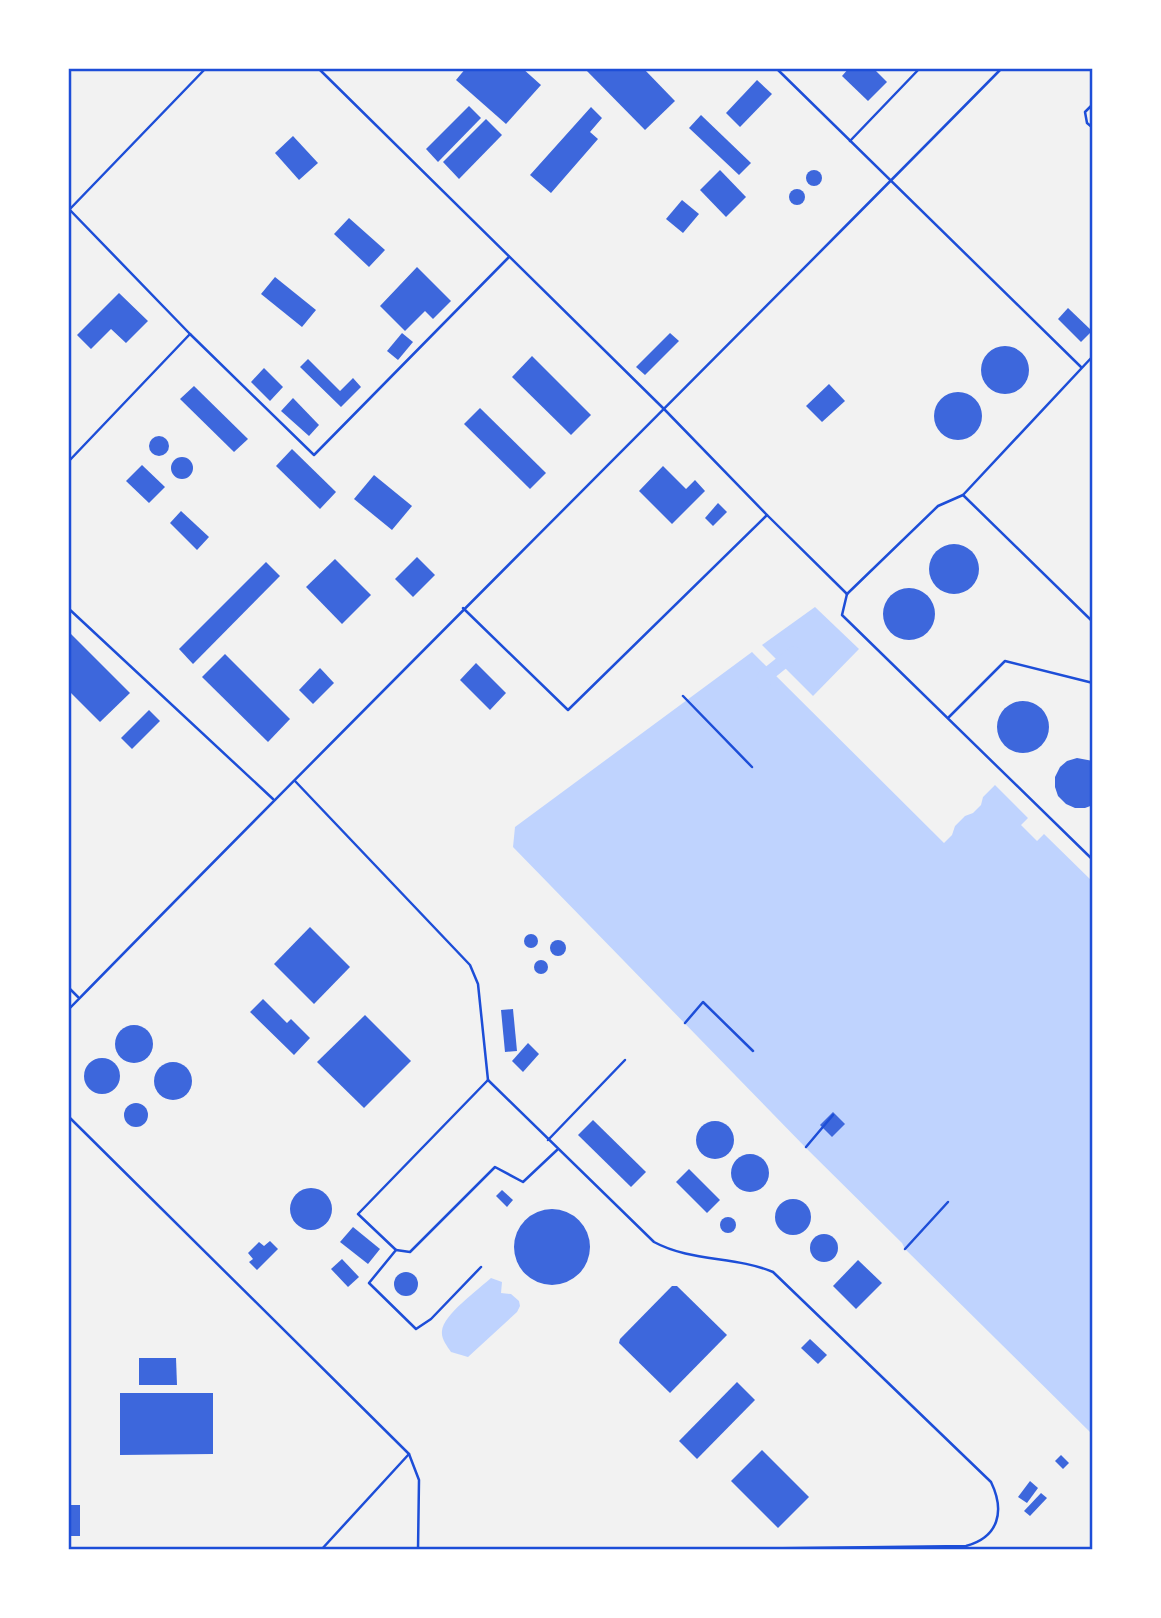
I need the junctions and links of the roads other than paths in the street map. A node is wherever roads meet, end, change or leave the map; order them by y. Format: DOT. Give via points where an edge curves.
graph roads {
  1 [pos="206,68"];
  2 [pos="318,68"];
  3 [pos="776,68"];
  4 [pos="920,68"];
  5 [pos="1002,68"];
  6 [pos="1093,103"];
  7 [pos="1093,128"];
  8 [pos="850,141"];
  9 [pos="891,181"];
  10 [pos="69,209"];
  11 [pos="509,257"];
  12 [pos="190,334"];
  13 [pos="1093,356"];
  14 [pos="1081,367"];
  15 [pos="665,410"];
  16 [pos="68,463"];
  17 [pos="963,495"];
  18 [pos="767,515"];
  19 [pos="847,594"];
  20 [pos="68,608"];
  21 [pos="463,608"];
  22 [pos="1093,622"];
  23 [pos="1093,683"];
  24 [pos="949,717"];
  25 [pos="295,781"];
  26 [pos="273,800"];
  27 [pos="1093,860"];
  28 [pos="68,987"];
  29 [pos="79,998"];
  30 [pos="68,1010"];
  31 [pos="625,1060"];
  32 [pos="488,1080"];
  33 [pos="68,1116"];
  34 [pos="548,1140"];
  35 [pos="557,1149"];
  36 [pos="396,1250"];
  37 [pos="481,1267"];
  38 [pos="409,1454"];
  39 [pos="321,1550"];
  40 [pos="418,1550"];
  41 [pos="650,1550"];
  1 -- 10 [label="lane"];
  2 -- 11 [label="lane"];
  3 -- 8 [label="lane"];
  4 -- 8 [label="lane"];
  5 -- 9 [label="lane"];
  6 -- 7 [label="lane" via="1085,112"];
  8 -- 9 [label="lane"];
  9 -- 14 [label="lane"];
  9 -- 15 [label="lane"];
  10 -- 12 [label="lane"];
  11 -- 12 [label="lane" via="314,455"];
  11 -- 15 [label="lane"];
  12 -- 16 [label="lane"];
  13 -- 14 [label="lane"];
  14 -- 17 [label="lane"];
  15 -- 18 [label="lane"];
  15 -- 21 [label="lane"];
  17 -- 19 [label="lane" via="938,506"];
  17 -- 22 [label="lane"];
  18 -- 19 [label="lane"];
  18 -- 21 [label="lane" via="568,709"];
  19 -- 24 [label="lane" via="842,615"];
  20 -- 26 [label="lane"];
  21 -- 25 [label="lane"];
  23 -- 24 [label="lane" via="1005,661"];
  24 -- 27 [label="lane"];
  25 -- 26 [label="lane"];
  25 -- 32 [label="lane" via="470,965 478,984"];
  26 -- 29 [label="lane"];
  28 -- 29 [label="lane"];
  29 -- 30 [label="lane"];
  31 -- 34 [label="lane"];
  32 -- 34 [label="lane"];
  32 -- 36 [label="lane" via="358,1214"];
  33 -- 38 [label="lane"];
  34 -- 35 [label="lane"];
  35 -- 36 [label="lane" via="523,1182 495,1167 410,1252"];
  35 -- 41 [label="lane" via="654,1242 672,1252 754,1264 773,1272 991,1482 997,1494 997,1520 984,1539 966,1546"];
  36 -- 37 [label="lane" via="369,1283 416,1329"];
  38 -- 39 [label="lane"];
  38 -- 40 [label="lane" via="419,1480"];
}
